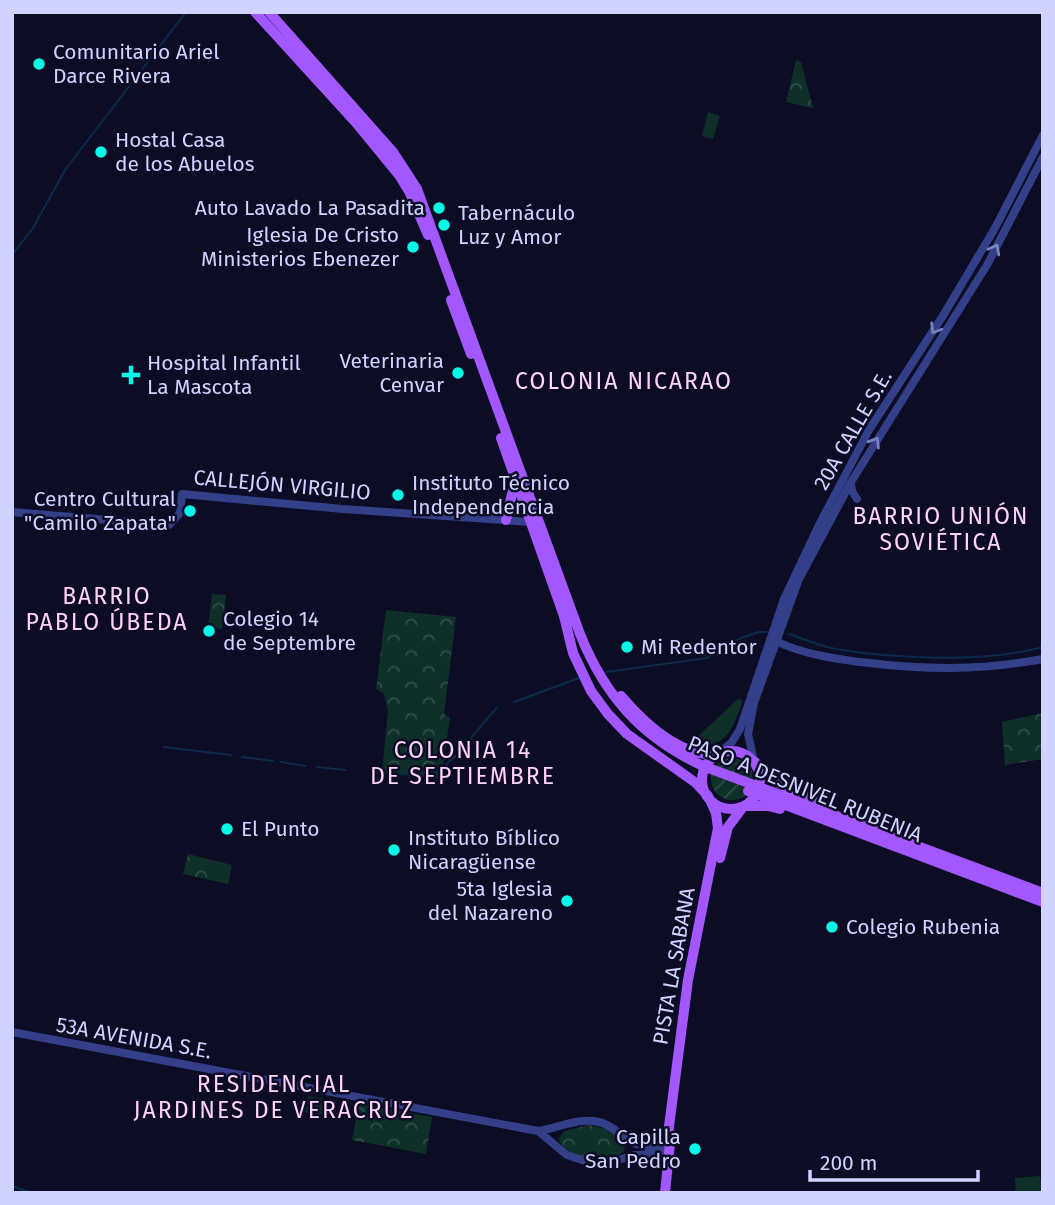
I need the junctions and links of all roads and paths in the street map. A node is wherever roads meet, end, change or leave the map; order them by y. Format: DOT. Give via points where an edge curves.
graph roads {
  1 [pos="255,12"];
  2 [pos="269,12"];
  3 [pos="1043,135"];
  4 [pos="1043,157"];
  5 [pos="1035,172"];
  6 [pos="1043,182"];
  7 [pos="516,478"];
  8 [pos="851,482"];
  9 [pos="857,499"];
  10 [pos="12,512"];
  11 [pos="506,520"];
  12 [pos="530,522"];
  13 [pos="565,592"];
  14 [pos="566,623"];
  15 [pos="776,641"];
  16 [pos="585,656"];
  17 [pos="1043,659"];
  18 [pos="718,754"];
  19 [pos="755,762"];
  20 [pos="708,797"];
  21 [pos="744,806"];
  22 [pos="937,857"];
  23 [pos="1043,886"];
  24 [pos="1043,893"];
  25 [pos="1043,902"];
  26 [pos="1043,909"];
  27 [pos="12,1032"];
  28 [pos="558,1126"];
  29 [pos="538,1131"];
  30 [pos="629,1141"];
  31 [pos="553,1143"];
  32 [pos="670,1149"];
  33 [pos="627,1157"];
  34 [pos="665,1193"];
  1 -- 7 [label="main road" via="364,133 410,193"];
  2 -- 13 [label="main road" via="393,152 417,189"];
  3 -- 18 [label="street, 20A CALLE S.E., one-way" via="989,239 855,454 794,575 740,729"];
  4 -- 5 [label="street, 20A CALLE S.E."];
  5 -- 6 [label="street"];
  8 -- 5 [label="street, 20A CALLE S.E., one-way" via="987,265"];
  7 -- 11 [label="main road"];
  7 -- 12 [label="main road"];
  8 -- 9 [label="street"];
  8 -- 15 [label="street, 20A CALLE S.E." via="799,579"];
  10 -- 11 [label="street, CALLEJÓN VIRGILIO" via="169,525 180,513 182,494"];
  11 -- 12 [label="street, CALLEJÓN VIRGILIO"];
  12 -- 14 [label="main road"];
  13 -- 16 [label="main road"];
  13 -- 18 [label="main road" via="601,666 624,699 675,743 695,752"];
  14 -- 16 [label="main road"];
  14 -- 20 [label="main road" via="581,672 608,714"];
  15 -- 17 [label="street" via="814,655 913,668 975,668"];
  15 -- 19 [label="street, 20A CALLE S.E." via="750,721"];
  16 -- 22 [label="main road, PASO A DESNIVEL RUBENIA" via="625,711 686,758"];
  18 -- 19 [label="main road" via="736,751"];
  18 -- 20 [label="main road" via="703,772"];
  19 -- 21 [label="main road" via="760,785"];
  19 -- 23 [label="main road" via="768,778 791,790"];
  20 -- 21 [label="main road" via="726,809"];
  20 -- 32 [label="main road, PISTA LA SABANA" via="718,828 688,980 668,1134"];
  21 -- 26 [label="main road" via="775,807"];
  21 -- 32 [label="main road, PISTA LA SABANA" via="727,830 698,956"];
  22 -- 24 [label="main road"];
  22 -- 25 [label="main road"];
  27 -- 29 [label="street, 53A AVENIDA S.E."];
  28 -- 29 [label="street, 53A AVENIDA S.E."];
  28 -- 30 [label="street, 53A AVENIDA S.E." via="598,1121"];
  28 -- 31 [label="street"];
  29 -- 31 [label="street, 53A AVENIDA S.E."];
  30 -- 32 [label="street, 53A AVENIDA S.E."];
  30 -- 33 [label="street"];
  31 -- 33 [label="street, 53A AVENIDA S.E." via="575,1159 594,1164"];
  32 -- 33 [label="street, 53A AVENIDA S.E."];
  32 -- 34 [label="main road, PISTA LA SABANA"];
}
